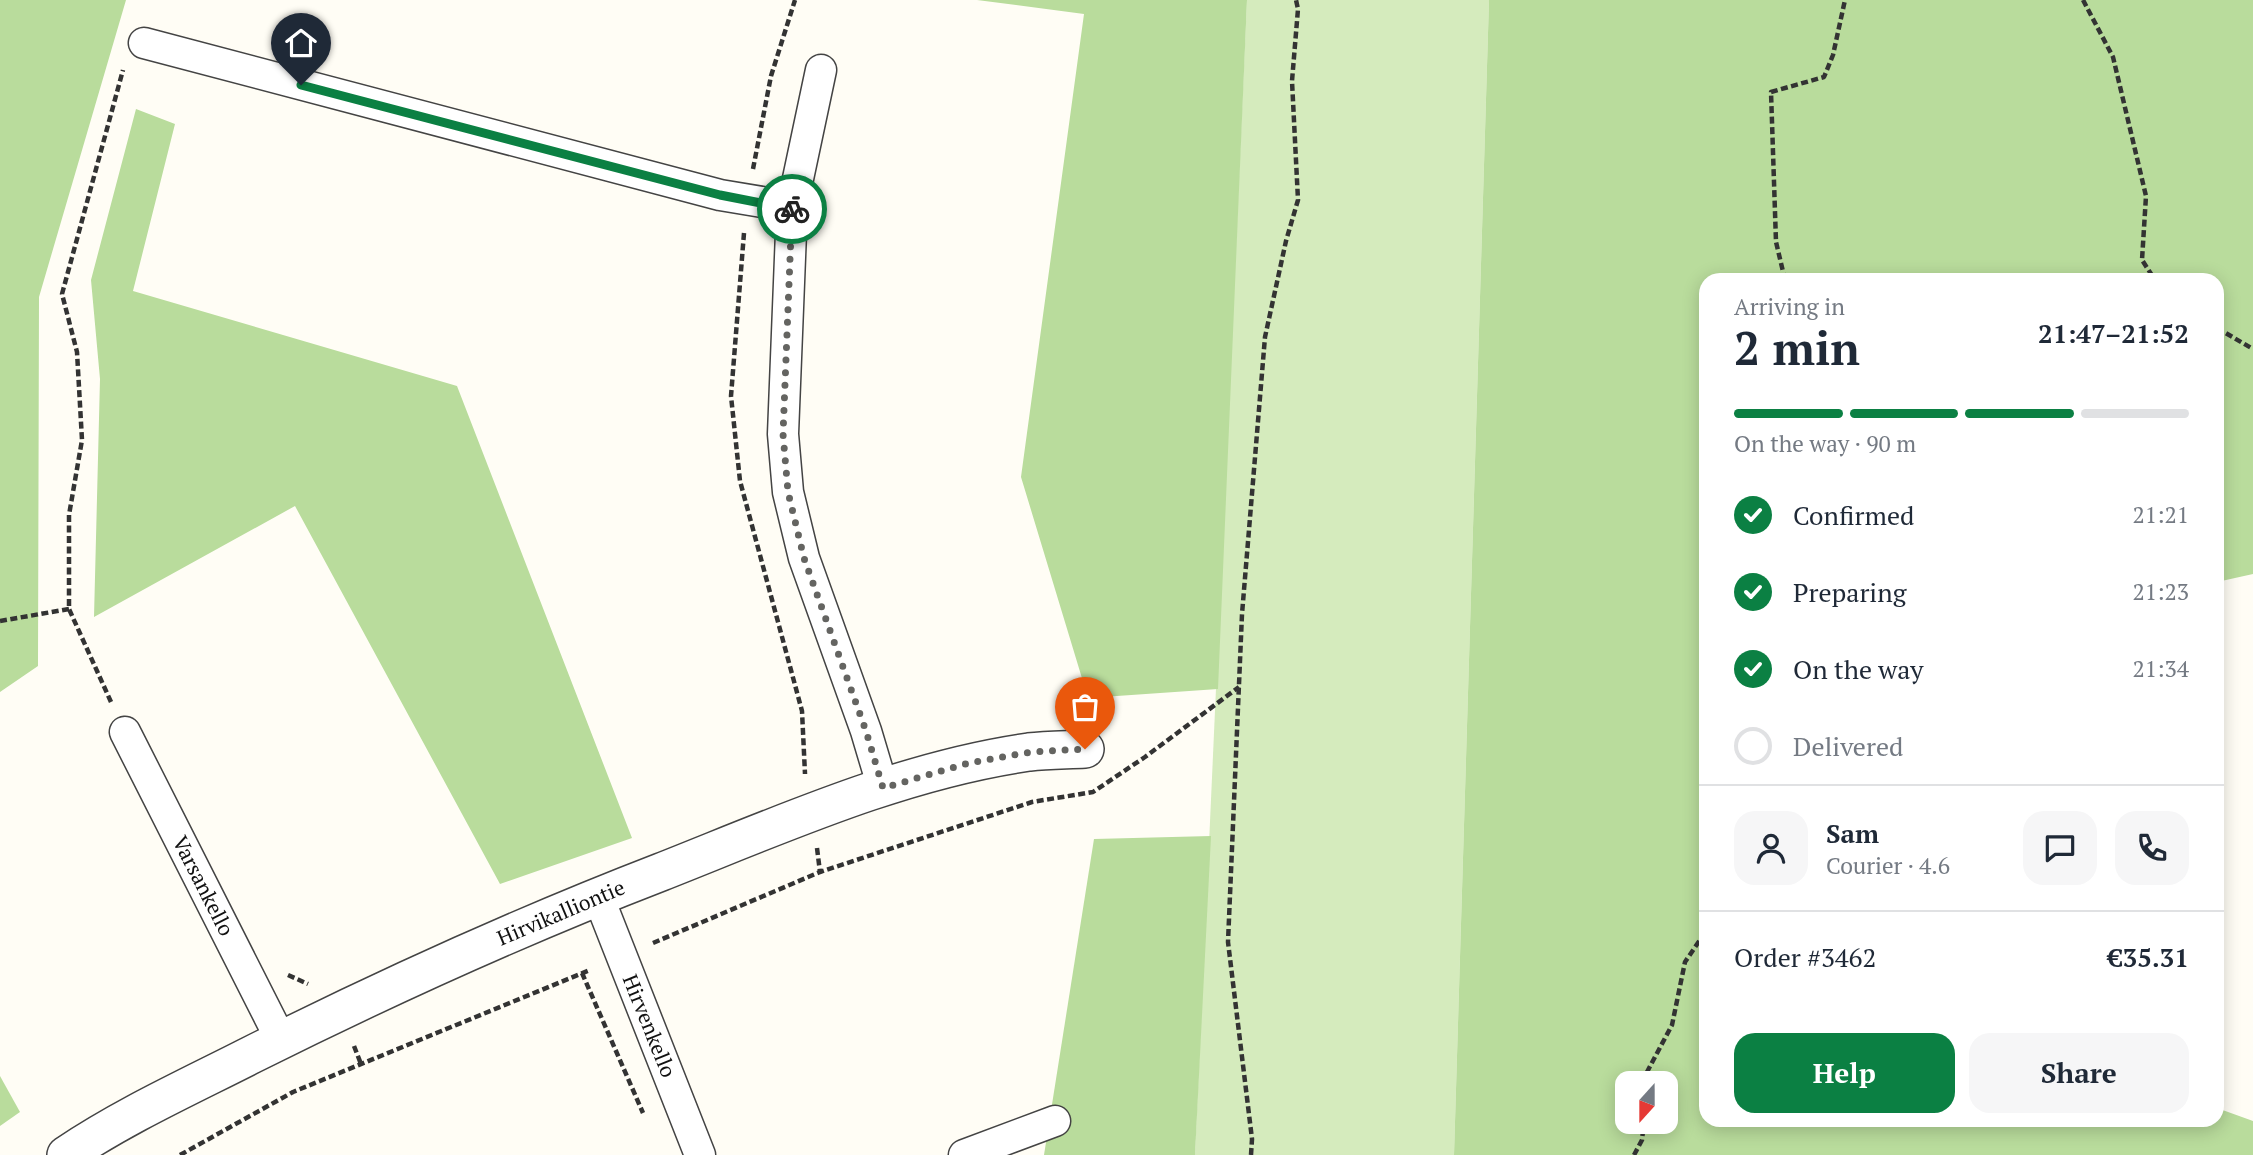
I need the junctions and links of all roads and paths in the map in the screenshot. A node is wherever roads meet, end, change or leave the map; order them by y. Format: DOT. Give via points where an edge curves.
graph roads {
  1 [pos="1296,0"];
  2 [pos="1845,0"];
  3 [pos="2082,0"];
  4 [pos="144,43"];
  5 [pos="821,70"];
  6 [pos="792,207"];
  7 [pos="1784,273"];
  8 [pos="2150,273"];
  9 [pos="2224,332"];
  10 [pos="2253,349"];
  11 [pos="69,609"];
  12 [pos="0,621"];
  13 [pos="1239,687"];
  14 [pos="125,732"];
  15 [pos="1085,749"];
  16 [pos="883,788"];
  17 [pos="1093,792"];
  18 [pos="598,896"];
  19 [pos="1699,941"];
  20 [pos="582,973"];
  21 [pos="281,1040"];
  22 [pos="1648,1071"];
  23 [pos="646,1119"];
  24 [pos="1055,1121"];
  25 [pos="1643,1134"];
  26 [pos="66,1155"];
  27 [pos="700,1155"];
  28 [pos="964,1155"];
  29 [pos="1251,1155"];
  30 [pos="1634,1155"];
  1 -- 13 [label="path" via="1292,81 1298,201 1265,337"];
  2 -- 7 [label="path" via="1824,77 1771,92 1776,242"];
  3 -- 8 [label="path" via="2113,57 2146,196 2142,260"];
  4 -- 6 [label="street" via="720,195"];
  4 -- 11 [label="path" via="127,57 62,295 77,352 82,440 69,515"];
  5 -- 6 [label="street"];
  6 -- 16 [label="street" via="783,434 788,492 804,558"];
  9 -- 10 [label="path"];
  11 -- 12 [label="path"];
  11 -- 14 [label="path"];
  13 -- 17 [label="path"];
  13 -- 29 [label="path" via="1228,942"];
  14 -- 21 [label="street, Varsankello"];
  15 -- 16 [label="street, Hirvikalliontie" via="969,763"];
  16 -- 18 [label="street, Hirvikalliontie"];
  18 -- 21 [label="street, Hirvikalliontie" via="457,956"];
  18 -- 27 [label="street, Hirvenkello"];
  19 -- 22 [label="path" via="1685,962 1672,1025"];
  20 -- 23 [label="path"];
  21 -- 26 [label="street, Hirvikalliontie" via="106,1128"];
  24 -- 28 [label="street"];
  25 -- 30 [label="path"];
}
